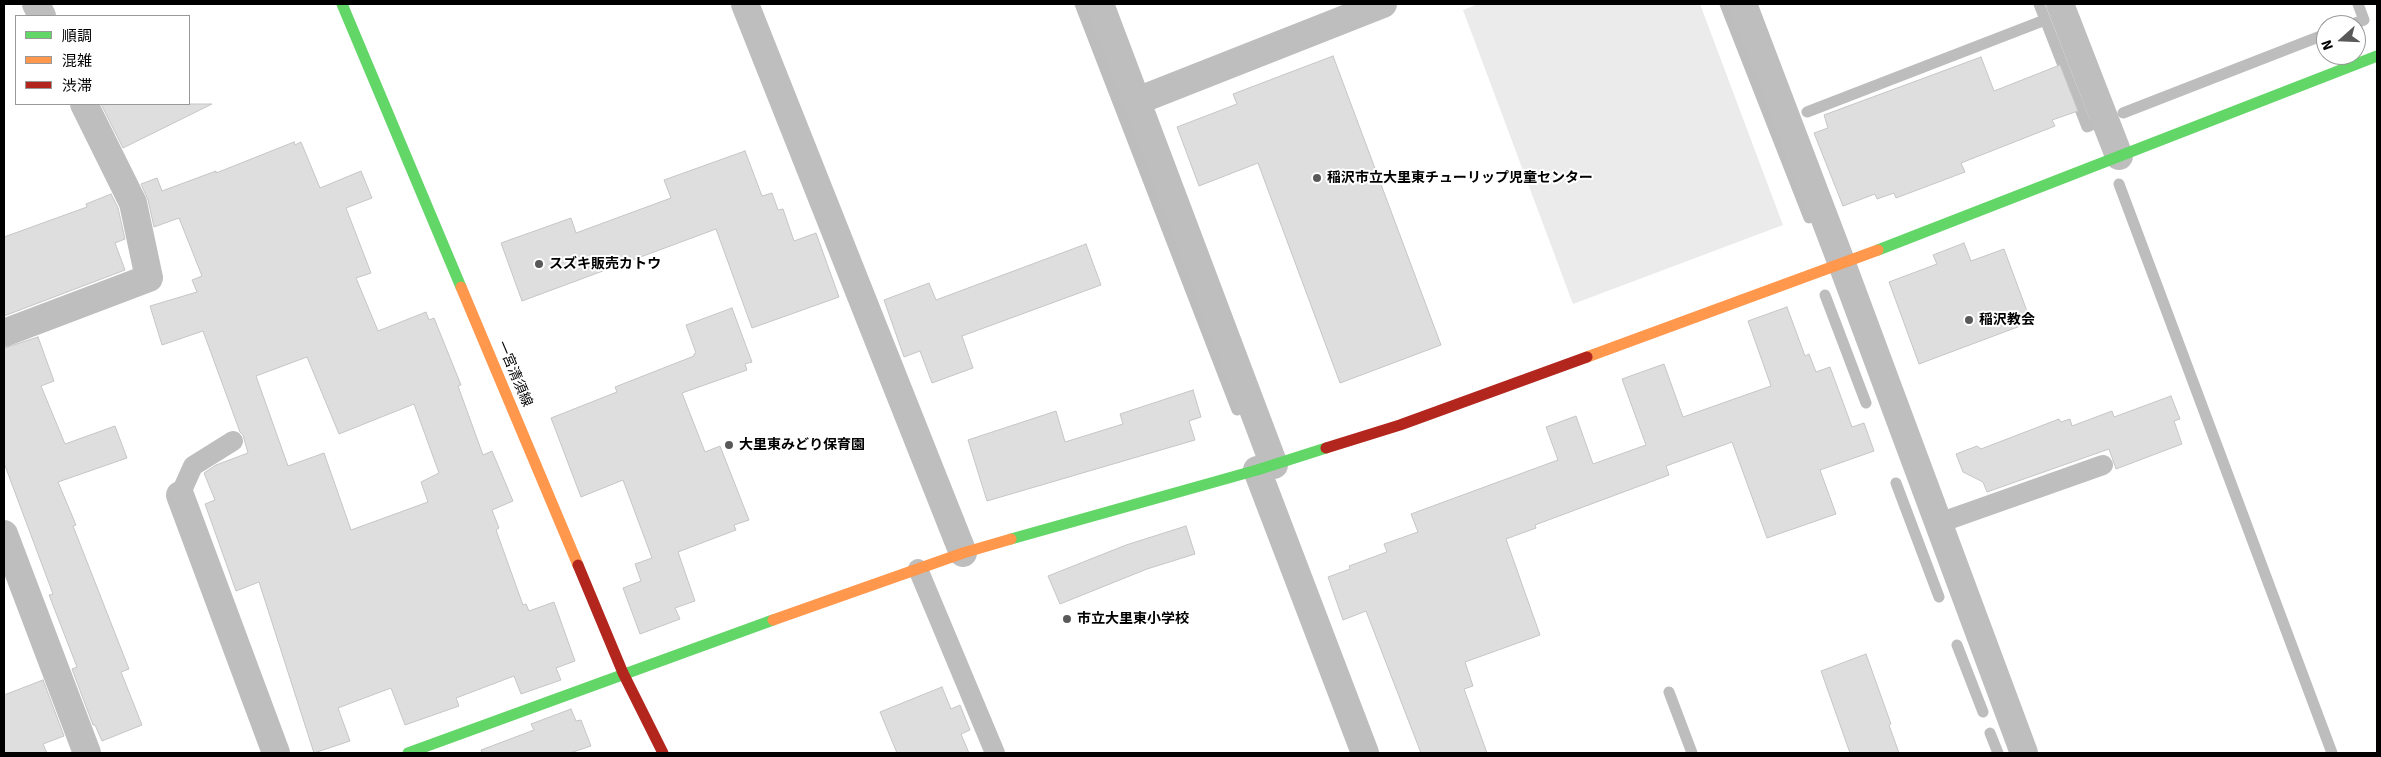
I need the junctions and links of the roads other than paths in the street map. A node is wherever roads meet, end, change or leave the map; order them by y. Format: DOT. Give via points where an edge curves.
graph roads {
  1 [pos="342,4"];
  2 [pos="745,4"];
  3 [pos="1100,4"];
  4 [pos="1383,4"];
  5 [pos="1743,4"];
  6 [pos="2060,4"];
  7 [pos="2377,56"];
  8 [pos="1137,100"];
  9 [pos="84,105"];
  10 [pos="2119,156"];
  11 [pos="1842,264"];
  12 [pos="4,333"];
  13 [pos="233,441"];
  14 [pos="2103,465"];
  15 [pos="1266,467"];
  16 [pos="180,495"];
  17 [pos="1939,523"];
  18 [pos="4,534"];
  19 [pos="964,553"];
  20 [pos="918,569"];
  21 [pos="623,673"];
  22 [pos="87,753"];
  23 [pos="276,753"];
  24 [pos="408,753"];
  25 [pos="663,753"];
  26 [pos="995,753"];
  27 [pos="1365,753"];
  28 [pos="2024,753"];
  1 -- 21 [label="street, 一宮清須線"];
  2 -- 19 [label="street"];
  3 -- 8 [label="street"];
  4 -- 8 [label="street"];
  5 -- 11 [label="street"];
  6 -- 10 [label="street"];
  7 -- 10 [label="street"];
  8 -- 15 [label="street"];
  9 -- 12 [label="street" via="133,204 149,278"];
  10 -- 11 [label="street"];
  11 -- 15 [label="street" via="1400,425"];
  11 -- 17 [label="street"];
  13 -- 16 [label="lane" via="193,466"];
  14 -- 17 [label="lane"];
  15 -- 19 [label="street"];
  15 -- 27 [label="street"];
  16 -- 23 [label="street"];
  17 -- 28 [label="street"];
  18 -- 22 [label="street"];
  19 -- 20 [label="street"];
  20 -- 21 [label="street"];
  20 -- 26 [label="lane"];
  21 -- 24 [label="street"];
  21 -- 25 [label="street, 一宮清須線"];
}
